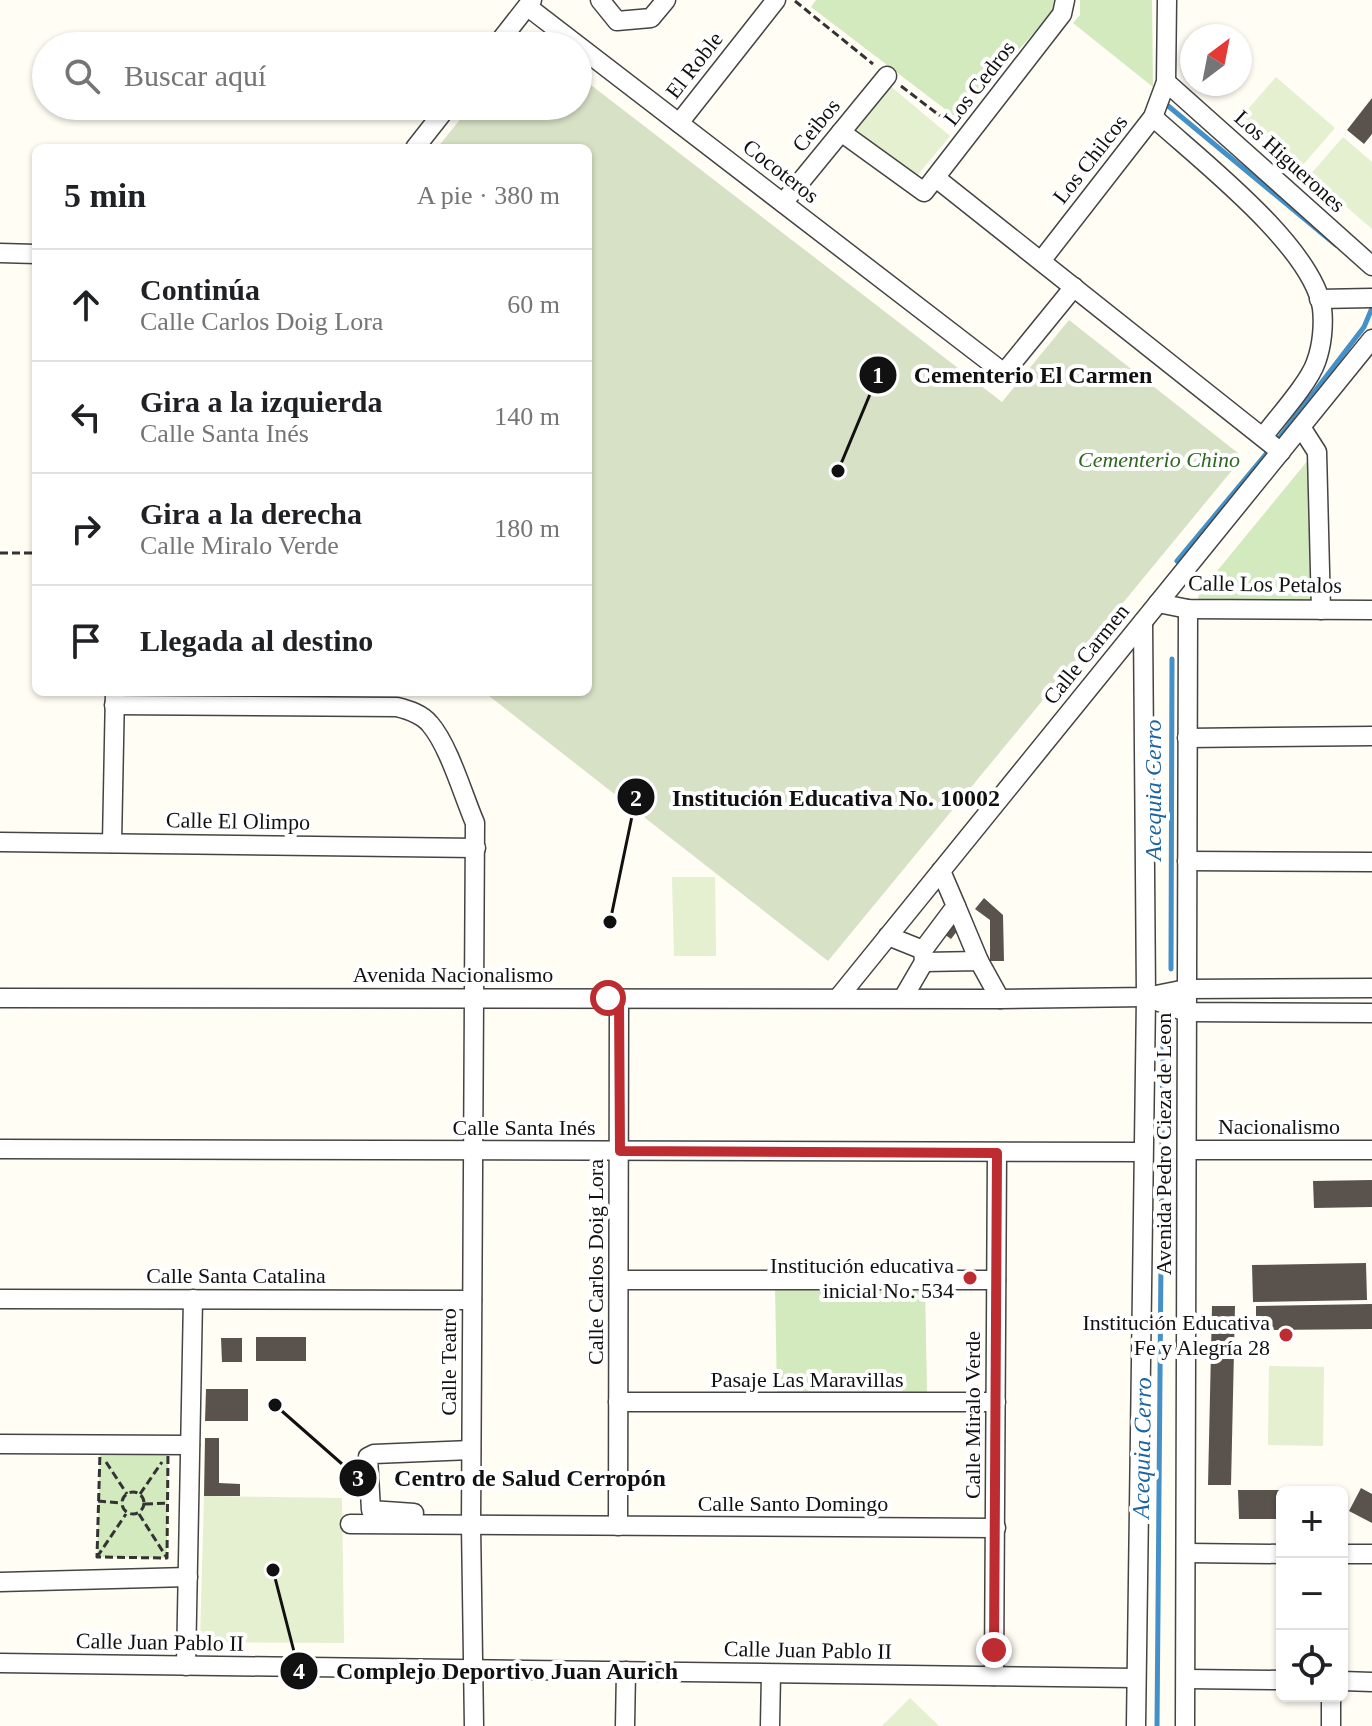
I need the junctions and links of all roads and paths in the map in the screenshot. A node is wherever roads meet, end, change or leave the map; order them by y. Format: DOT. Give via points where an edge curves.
graph roads {
  1 [pos="600,0"];
  2 [pos="666,0"];
  3 [pos="776,0"];
  4 [pos="794,0"];
  5 [pos="1065,0"];
  6 [pos="1167,0"];
  7 [pos="530,4"];
  8 [pos="507,32"];
  9 [pos="565,32"];
  10 [pos="592,54"];
  11 [pos="887,76"];
  12 [pos="1166,82"];
  13 [pos="1153,117"];
  14 [pos="437,120"];
  15 [pos="679,123"];
  16 [pos="841,132"];
  17 [pos="968,137"];
  18 [pos="418,144"];
  19 [pos="936,178"];
  20 [pos="783,203"];
  21 [pos="0,253"];
  22 [pos="32,254"];
  23 [pos="1041,261"];
  24 [pos="1372,266"];
  25 [pos="1074,287"];
  26 [pos="1372,298"];
  27 [pos="1319,299"];
  28 [pos="1372,339"];
  29 [pos="1301,427"];
  30 [pos="1263,437"];
  31 [pos="1281,452"];
  32 [pos="0,553"];
  33 [pos="32,553"];
  34 [pos="1158,603"];
  35 [pos="1188,609"];
  36 [pos="1321,610"];
  37 [pos="1372,610"];
  38 [pos="1143,622"];
  39 [pos="114,698"];
  40 [pos="1372,736"];
  41 [pos="1187,738"];
  42 [pos="0,842"];
  43 [pos="112,843"];
  44 [pos="476,848"];
  45 [pos="1187,861"];
  46 [pos="1372,862"];
  47 [pos="941,871"];
  48 [pos="956,906"];
  49 [pos="888,936"];
  50 [pos="924,956"];
  51 [pos="979,961"];
  52 [pos="1372,988"];
  53 [pos="1186,989"];
  54 [pos="1146,997"];
  55 [pos="0,998"];
  56 [pos="475,998"];
  57 [pos="619,998"];
  58 [pos="838,998"];
  59 [pos="903,998"];
  60 [pos="1000,999"];
  61 [pos="1186,1012"];
  62 [pos="1372,1013"];
  63 [pos="0,1149"];
  64 [pos="1187,1150"];
  65 [pos="1372,1150"];
  66 [pos="473,1151"];
  67 [pos="620,1151"];
  68 [pos="1143,1152"];
  69 [pos="997,1153"];
  70 [pos="619,1280"];
  71 [pos="996,1280"];
  72 [pos="0,1299"];
  73 [pos="193,1299"];
  74 [pos="472,1300"];
  75 [pos="618,1402"];
  76 [pos="996,1402"];
  77 [pos="0,1444"];
  78 [pos="190,1445"];
  79 [pos="471,1450"];
  80 [pos="100,1452"];
  81 [pos="168,1452"];
  82 [pos="127,1494"];
  83 [pos="140,1494"];
  84 [pos="98,1501"];
  85 [pos="122,1503"];
  86 [pos="168,1503"];
  87 [pos="145,1504"];
  88 [pos="127,1513"];
  89 [pos="139,1513"];
  90 [pos="471,1520"];
  91 [pos="350,1524"];
  92 [pos="618,1526"];
  93 [pos="996,1528"];
  94 [pos="1187,1553"];
  95 [pos="1276,1554"];
  96 [pos="1348,1554"];
  97 [pos="1372,1554"];
  98 [pos="97,1557"];
  99 [pos="167,1558"];
  100 [pos="188,1577"];
  101 [pos="0,1582"];
  102 [pos="0,1663"];
  103 [pos="186,1666"];
  104 [pos="473,1670"];
  105 [pos="626,1671"];
  106 [pos="771,1674"];
  107 [pos="994,1676"];
  108 [pos="1136,1678"];
  109 [pos="1186,1679"];
  110 [pos="1276,1680"];
  111 [pos="1348,1681"];
  112 [pos="1372,1682"];
  113 [pos="1331,1702"];
  114 [pos="474,1726"];
  115 [pos="625,1726"];
  116 [pos="770,1726"];
  117 [pos="1136,1726"];
  118 [pos="1185,1726"];
  119 [pos="1331,1726"];
  1 -- 2 [label="street" via="617,21 651,18"];
  3 -- 15 [label="street, El Roble"];
  4 -- 11 [label="path"];
  5 -- 17 [label="street, Los Cedros" via="1062,14"];
  6 -- 12 [label="street"];
  7 -- 8 [label="street"];
  7 -- 9 [label="street, Cocoteros"];
  10 -- 15 [label="street, Cocoteros"];
  11 -- 16 [label="street, Ceibos"];
  11 -- 17 [label="path"];
  12 -- 13 [label="street, Los Chilcos"];
  12 -- 24 [label="street, Los Higuerones"];
  13 -- 23 [label="street, Los Chilcos"];
  13 -- 27 [label="street" via="1266,218"];
  14 -- 18 [label="street"];
  15 -- 20 [label="street, Cocoteros"];
  16 -- 19 [label="street, Los Cedros" via="924,192"];
  16 -- 20 [label="street, Ceibos"];
  17 -- 19 [label="street, Los Cedros"];
  19 -- 23 [label="street"];
  20 -- 25 [label="street, Cocoteros" via="1004,373"];
  21 -- 22 [label="street"];
  23 -- 25 [label="street"];
  25 -- 30 [label="street"];
  26 -- 27 [label="street"];
  27 -- 30 [label="street" via="1322,341 1315,366"];
  28 -- 29 [label="street, Calle Carmen"];
  29 -- 31 [label="street, Calle Carmen"];
  29 -- 36 [label="street" via="1317,452"];
  30 -- 31 [label="street"];
  31 -- 34 [label="street, Calle Carmen"];
  32 -- 33 [label="path"];
  34 -- 35 [label="street, Calle Los Petalos"];
  34 -- 38 [label="street, Calle Carmen"];
  35 -- 36 [label="street, Calle Los Petalos"];
  35 -- 41 [label="street, Avenida Pedro Cieza de Leon"];
  36 -- 37 [label="street, Calle Los Petalos"];
  38 -- 47 [label="street, Calle Carmen"];
  38 -- 54 [label="street, Avenida Pedro Cieza de Leon"];
  39 -- 43 [label="street"];
  39 -- 44 [label="street, Calle Teatro" via="397,707 413,712 429,722 440,740 475,823"];
  40 -- 41 [label="street"];
  41 -- 45 [label="street, Avenida Pedro Cieza de Leon"];
  42 -- 43 [label="street, Calle El Olimpo"];
  43 -- 44 [label="street, Calle El Olimpo"];
  44 -- 56 [label="street, Calle Teatro"];
  45 -- 46 [label="street"];
  45 -- 53 [label="street, Avenida Pedro Cieza de Leon"];
  47 -- 48 [label="street"];
  47 -- 49 [label="street, Calle Carmen"];
  48 -- 50 [label="street"];
  48 -- 51 [label="street"];
  49 -- 50 [label="street"];
  49 -- 58 [label="street, Calle Carmen"];
  50 -- 51 [label="street"];
  50 -- 59 [label="street"];
  51 -- 60 [label="street"];
  52 -- 53 [label="street"];
  53 -- 54 [label="street"];
  53 -- 61 [label="street, Avenida Pedro Cieza de Leon"];
  54 -- 60 [label="street, Avenida Nacionalismo"];
  54 -- 61 [label="street"];
  54 -- 68 [label="street, Avenida Pedro Cieza de Leon"];
  55 -- 56 [label="street, Avenida Nacionalismo"];
  56 -- 57 [label="street, Avenida Nacionalismo"];
  56 -- 66 [label="street, Calle Teatro"];
  57 -- 58 [label="street, Avenida Nacionalismo"];
  57 -- 67 [label="street, Calle Carlos Doig Lora"];
  58 -- 59 [label="street, Avenida Nacionalismo"];
  59 -- 60 [label="street, Avenida Nacionalismo"];
  61 -- 62 [label="street"];
  61 -- 64 [label="street, Avenida Pedro Cieza de Leon"];
  63 -- 66 [label="street, Calle Santa Inés"];
  64 -- 65 [label="street, Nacionalismo"];
  64 -- 94 [label="street, Avenida Pedro Cieza de Leon"];
  66 -- 67 [label="street, Calle Santa Inés"];
  66 -- 74 [label="street, Calle Teatro"];
  67 -- 69 [label="street, Calle Santa Inés"];
  67 -- 70 [label="street, Calle Carlos Doig Lora"];
  68 -- 69 [label="street, Calle Santa Inés"];
  68 -- 108 [label="street, Avenida Pedro Cieza de Leon"];
  69 -- 71 [label="street, Calle Miralo Verde"];
  70 -- 71 [label="street"];
  70 -- 75 [label="street, Calle Carlos Doig Lora"];
  71 -- 76 [label="street, Calle Miralo Verde"];
  72 -- 73 [label="street, Calle Santa Catalina"];
  73 -- 74 [label="street, Calle Santa Catalina"];
  73 -- 78 [label="street"];
  74 -- 79 [label="street, Calle Teatro"];
  75 -- 76 [label="street, Pasaje Las Maravillas"];
  75 -- 92 [label="street, Calle Carlos Doig Lora"];
  76 -- 93 [label="street, Calle Miralo Verde"];
  77 -- 78 [label="street"];
  78 -- 100 [label="street"];
  79 -- 90 [label="street, Calle Teatro"];
  79 -- 90 [label="street" via="368,1457 371,1510"];
  80 -- 81 [label="path"];
  80 -- 82 [label="path"];
  80 -- 84 [label="path"];
  81 -- 83 [label="path"];
  81 -- 86 [label="path"];
  82 -- 83 [label="path"];
  82 -- 85 [label="path"];
  83 -- 87 [label="path"];
  84 -- 85 [label="path"];
  84 -- 98 [label="path"];
  85 -- 88 [label="path"];
  86 -- 87 [label="path"];
  86 -- 99 [label="path"];
  87 -- 89 [label="path"];
  88 -- 89 [label="path"];
  88 -- 98 [label="path"];
  89 -- 99 [label="path"];
  90 -- 91 [label="street, Calle Santo Domingo"];
  90 -- 92 [label="street, Calle Santo Domingo"];
  90 -- 104 [label="street, Calle Teatro"];
  92 -- 93 [label="street, Calle Santo Domingo"];
  93 -- 107 [label="street, Calle Miralo Verde"];
  94 -- 95 [label="street"];
  94 -- 109 [label="street, Avenida Pedro Cieza de Leon"];
  96 -- 97 [label="street"];
  98 -- 99 [label="path"];
  100 -- 101 [label="street"];
  100 -- 103 [label="street"];
  102 -- 103 [label="street, Calle Juan Pablo II"];
  103 -- 104 [label="street, Calle Juan Pablo II"];
  104 -- 105 [label="street, Calle Juan Pablo II"];
  104 -- 114 [label="street, Calle Teatro"];
  105 -- 106 [label="street, Calle Juan Pablo II"];
  105 -- 115 [label="street"];
  106 -- 107 [label="street, Calle Juan Pablo II"];
  106 -- 116 [label="street"];
  107 -- 108 [label="street, Calle Juan Pablo II"];
  108 -- 117 [label="street, Avenida Pedro Cieza de Leon"];
  109 -- 110 [label="street"];
  109 -- 118 [label="street, Avenida Pedro Cieza de Leon"];
  111 -- 112 [label="street"];
  113 -- 119 [label="street"];
}
